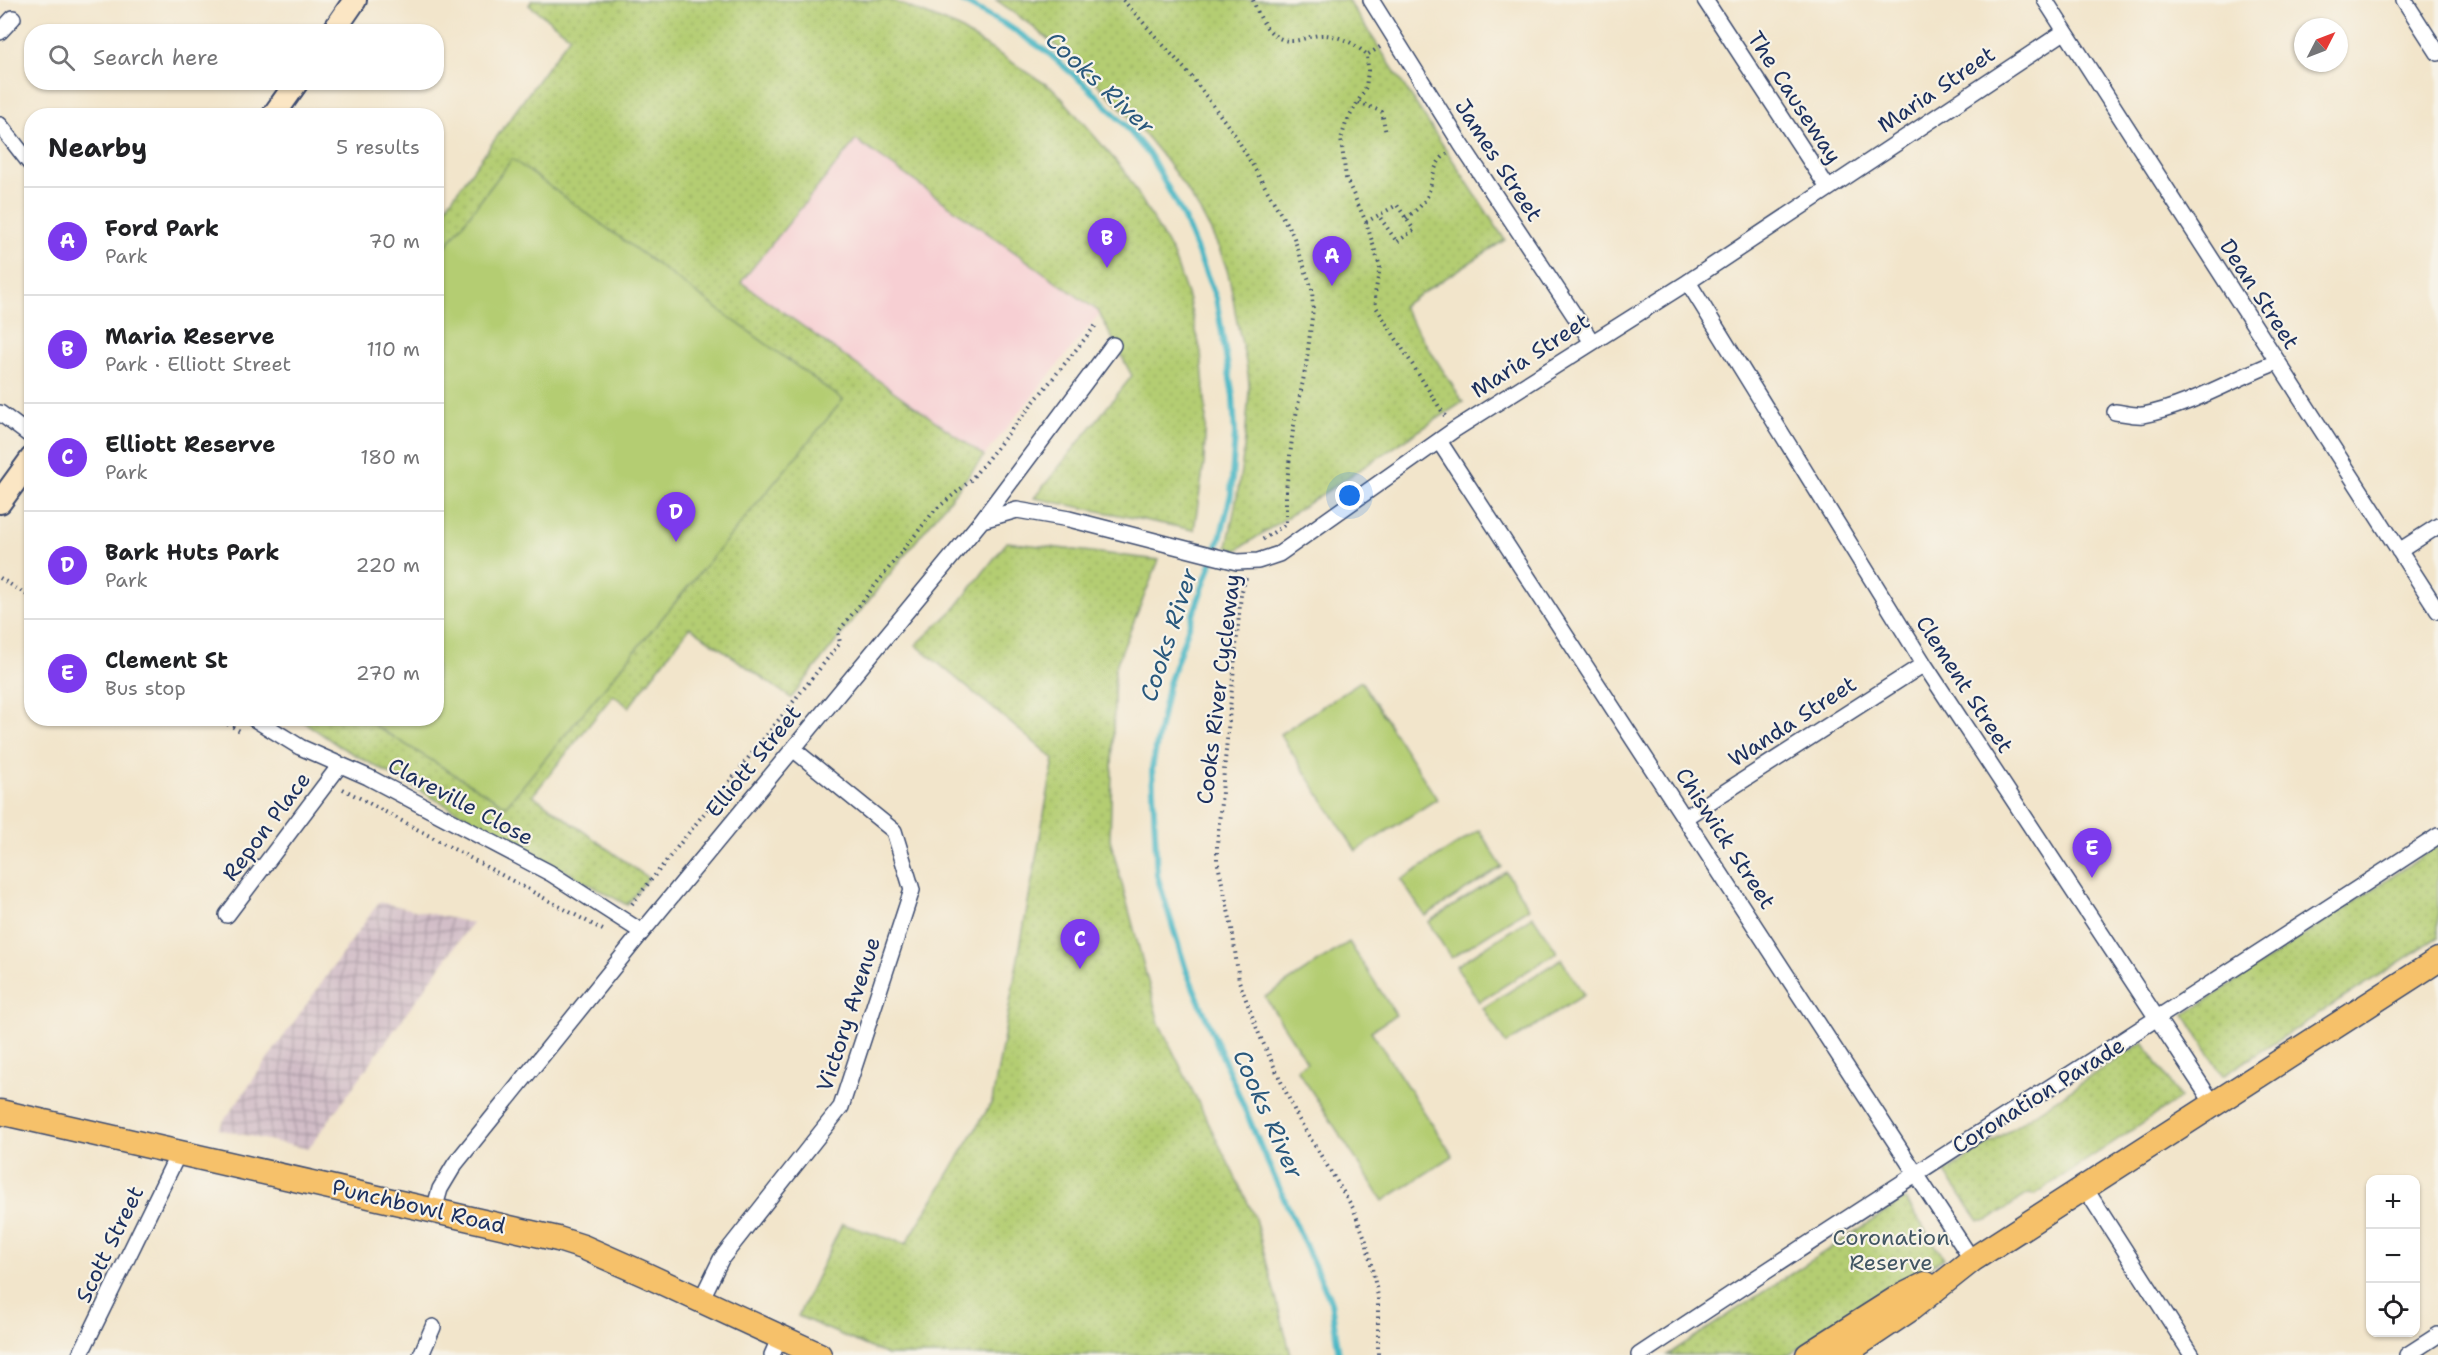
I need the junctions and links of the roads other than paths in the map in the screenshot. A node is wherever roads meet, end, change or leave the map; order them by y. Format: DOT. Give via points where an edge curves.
graph roads {
  1 [pos="355,0"];
  2 [pos="1371,0"];
  3 [pos="1705,0"];
  4 [pos="2044,0"];
  5 [pos="2404,0"];
  6 [pos="13,18"];
  7 [pos="338,24"];
  8 [pos="0,32"];
  9 [pos="2064,32"];
  10 [pos="2438,53"];
  11 [pos="291,90"];
  12 [pos="279,108"];
  13 [pos="0,124"];
  14 [pos="24,156"];
  15 [pos="1828,188"];
  16 [pos="1688,282"];
  17 [pos="1592,342"];
  18 [pos="1113,345"];
  19 [pos="2277,362"];
  20 [pos="2115,412"];
  21 [pos="0,413"];
  22 [pos="24,431"];
  23 [pos="1439,441"];
  24 [pos="24,469"];
  25 [pos="0,502"];
  26 [pos="982,520"];
  27 [pos="2438,526"];
  28 [pos="2399,551"];
  29 [pos="2438,611"];
  30 [pos="1924,664"];
  31 [pos="266,726"];
  32 [pos="793,749"];
  33 [pos="340,765"];
  34 [pos="1686,817"];
  35 [pos="2438,836"];
  36 [pos="227,915"];
  37 [pos="642,932"];
  38 [pos="2438,960"];
  39 [pos="2158,1020"];
  40 [pos="2214,1105"];
  41 [pos="0,1112"];
  42 [pos="179,1152"];
  43 [pos="1916,1173"];
  44 [pos="2085,1188"];
  45 [pos="434,1210"];
  46 [pos="1972,1260"];
  47 [pos="701,1300"];
  48 [pos="433,1327"];
  49 [pos="2438,1335"];
  50 [pos="776,1346"];
  51 [pos="80,1355"];
  52 [pos="421,1355"];
  53 [pos="819,1355"];
  54 [pos="1639,1355"];
  55 [pos="1808,1355"];
  56 [pos="1842,1355"];
  57 [pos="2192,1355"];
  58 [pos="2407,1355"];
  1 -- 7 [label="main road"];
  2 -- 17 [label="street, James Street"];
  3 -- 15 [label="street, The Causeway"];
  4 -- 9 [label="street, Dean Street"];
  5 -- 10 [label="street"];
  6 -- 8 [label="street"];
  9 -- 15 [label="street, Maria Street"];
  9 -- 19 [label="street, Dean Street"];
  11 -- 12 [label="main road"];
  13 -- 14 [label="street"];
  15 -- 16 [label="street, Maria Street"];
  16 -- 17 [label="street, Maria Street"];
  16 -- 30 [label="street, Clement Street"];
  17 -- 23 [label="street, Maria Street"];
  18 -- 26 [label="street, Elliott Street"];
  19 -- 20 [label="street" via="2199,397 2141,415"];
  19 -- 28 [label="street, Dean Street"];
  21 -- 22 [label="street"];
  23 -- 26 [label="street, Maria Street" via="1279,554 1244,562 1017,510"];
  23 -- 34 [label="street, Chiswick Street"];
  24 -- 25 [label="main road"];
  26 -- 32 [label="street, Elliott Street"];
  27 -- 28 [label="street"];
  28 -- 29 [label="street, Dean Street"];
  30 -- 34 [label="street, Wanda Street"];
  30 -- 39 [label="street, Clement Street"];
  31 -- 33 [label="street, Clareville Close"];
  32 -- 37 [label="street, Elliott Street"];
  32 -- 47 [label="street, Victory Avenue" via="894,831 912,890 841,1107 722,1259"];
  33 -- 36 [label="street, Repon Place"];
  33 -- 37 [label="street, Clareville Close" via="550,873"];
  34 -- 43 [label="street, Chiswick Street"];
  35 -- 39 [label="street, Coronation Parade"];
  37 -- 45 [label="street, Elliott Street" via="455,1164 440,1189"];
  38 -- 40 [label="main road"];
  39 -- 40 [label="street, Clement Street"];
  39 -- 43 [label="street, Coronation Parade"];
  40 -- 44 [label="main road"];
  41 -- 42 [label="main road, Punchbowl Road"];
  42 -- 45 [label="main road, Punchbowl Road"];
  42 -- 51 [label="street, Scott Street"];
  43 -- 46 [label="street, Chiswick Street"];
  43 -- 54 [label="street, Coronation Parade"];
  44 -- 46 [label="main road"];
  44 -- 57 [label="street"];
  45 -- 47 [label="main road, Punchbowl Road" via="583,1247"];
  46 -- 55 [label="main road" via="1896,1299"];
  46 -- 56 [label="main road" via="1910,1311"];
  47 -- 50 [label="main road, Punchbowl Road"];
  48 -- 52 [label="street"];
  49 -- 58 [label="street"];
  50 -- 53 [label="main road, Punchbowl Road"];
}
